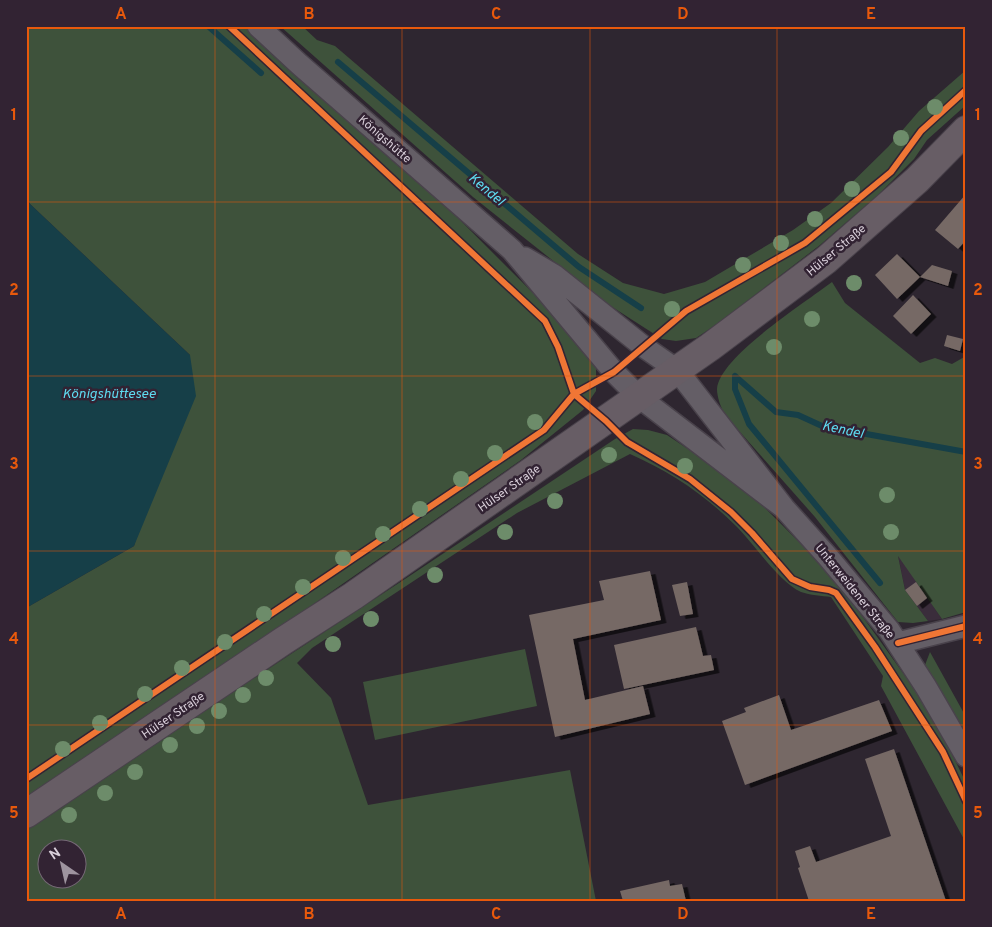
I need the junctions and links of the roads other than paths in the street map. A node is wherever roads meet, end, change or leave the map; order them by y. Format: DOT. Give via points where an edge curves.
graph roads {
  1 [pos="258,26"];
  2 [pos="966,130"];
  3 [pos="512,250"];
  4 [pos="677,370"];
  5 [pos="639,397"];
  6 [pos="784,508"];
  7 [pos="966,626"];
  8 [pos="898,643"];
  9 [pos="966,756"];
  10 [pos="26,814"];
  1 -- 3 [label="street, Königshütte"];
  2 -- 4 [label="main road, Hülser Straße" via="917,180 826,260"];
  3 -- 4 [label="street, Königshütte" via="554,275"];
  3 -- 5 [label="street, Königshütte" via="614,372"];
  4 -- 5 [label="main road, Hülser Straße"];
  4 -- 6 [label="street, Unterweidener Straße"];
  5 -- 6 [label="street, Unterweidener Straße"];
  5 -- 10 [label="main road, Hülser Straße" via="353,596"];
  6 -- 8 [label="street, Unterweidener Straße"];
  7 -- 8 [label="street"];
  8 -- 9 [label="street, Unterweidener Straße"];
}
